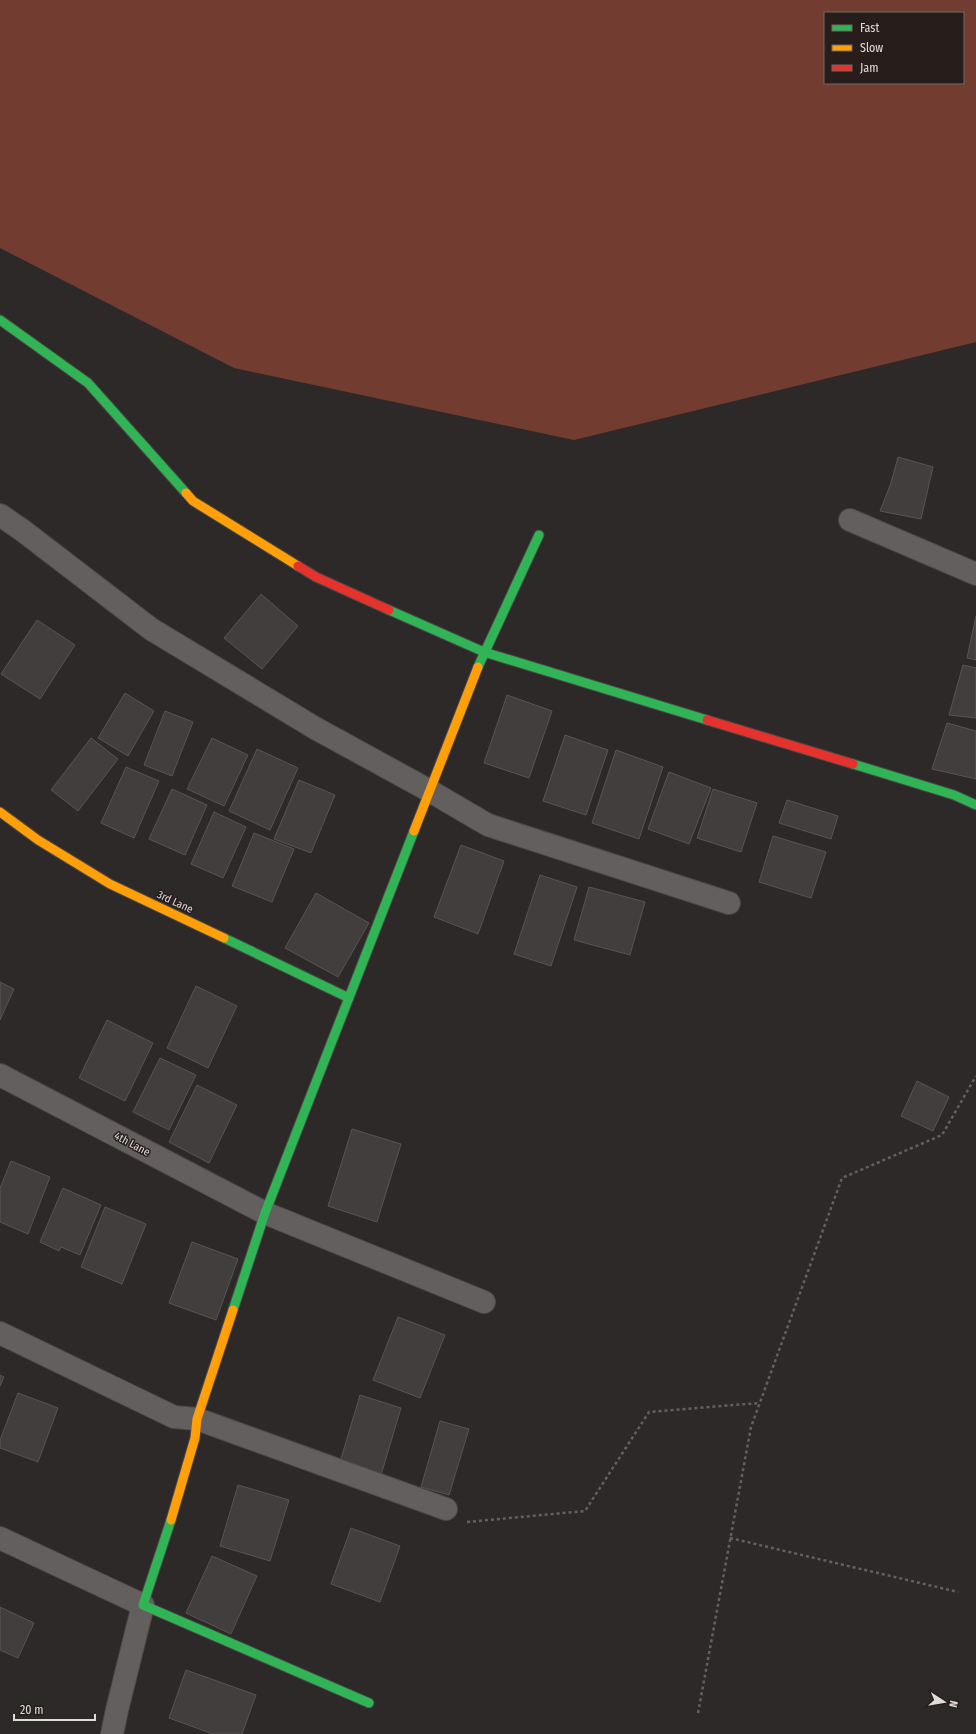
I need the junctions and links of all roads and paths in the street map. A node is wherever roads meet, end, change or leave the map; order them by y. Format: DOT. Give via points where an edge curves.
graph roads {
  1 [pos="0,320"];
  2 [pos="0,515"];
  3 [pos="850,520"];
  4 [pos="539,535"];
  5 [pos="976,574"];
  6 [pos="484,652"];
  7 [pos="430,791"];
  8 [pos="976,805"];
  9 [pos="0,812"];
  10 [pos="729,903"];
  11 [pos="349,998"];
  12 [pos="0,1075"];
  13 [pos="976,1076"];
  14 [pos="264,1213"];
  15 [pos="484,1302"];
  16 [pos="0,1333"];
  17 [pos="760,1403"];
  18 [pos="197,1419"];
  19 [pos="453,1516"];
  20 [pos="0,1538"];
  21 [pos="730,1538"];
  22 [pos="958,1592"];
  23 [pos="143,1605"];
  24 [pos="370,1703"];
  25 [pos="698,1713"];
  26 [pos="112,1734"];
  1 -- 6 [label="street" via="88,383 194,501 316,577"];
  2 -- 7 [label="street" via="151,629 315,728"];
  3 -- 5 [label="street"];
  4 -- 6 [label="street"];
  6 -- 7 [label="street"];
  6 -- 8 [label="street" via="954,795"];
  7 -- 10 [label="street" via="488,825"];
  7 -- 11 [label="street"];
  9 -- 11 [label="street, 3rd Lane" via="38,840 110,884"];
  11 -- 14 [label="street"];
  12 -- 14 [label="street, 4th Lane"];
  13 -- 17 [label="path" via="942,1135 842,1178"];
  14 -- 15 [label="street, 4th Lane"];
  14 -- 18 [label="street"];
  16 -- 18 [label="street" via="174,1417"];
  17 -- 19 [label="path" via="649,1412 585,1512"];
  17 -- 21 [label="path" via="751,1427"];
  18 -- 19 [label="street"];
  18 -- 23 [label="street" via="195,1438"];
  20 -- 23 [label="street"];
  21 -- 22 [label="path"];
  21 -- 25 [label="path"];
  23 -- 24 [label="street"];
  23 -- 26 [label="street"];
}
